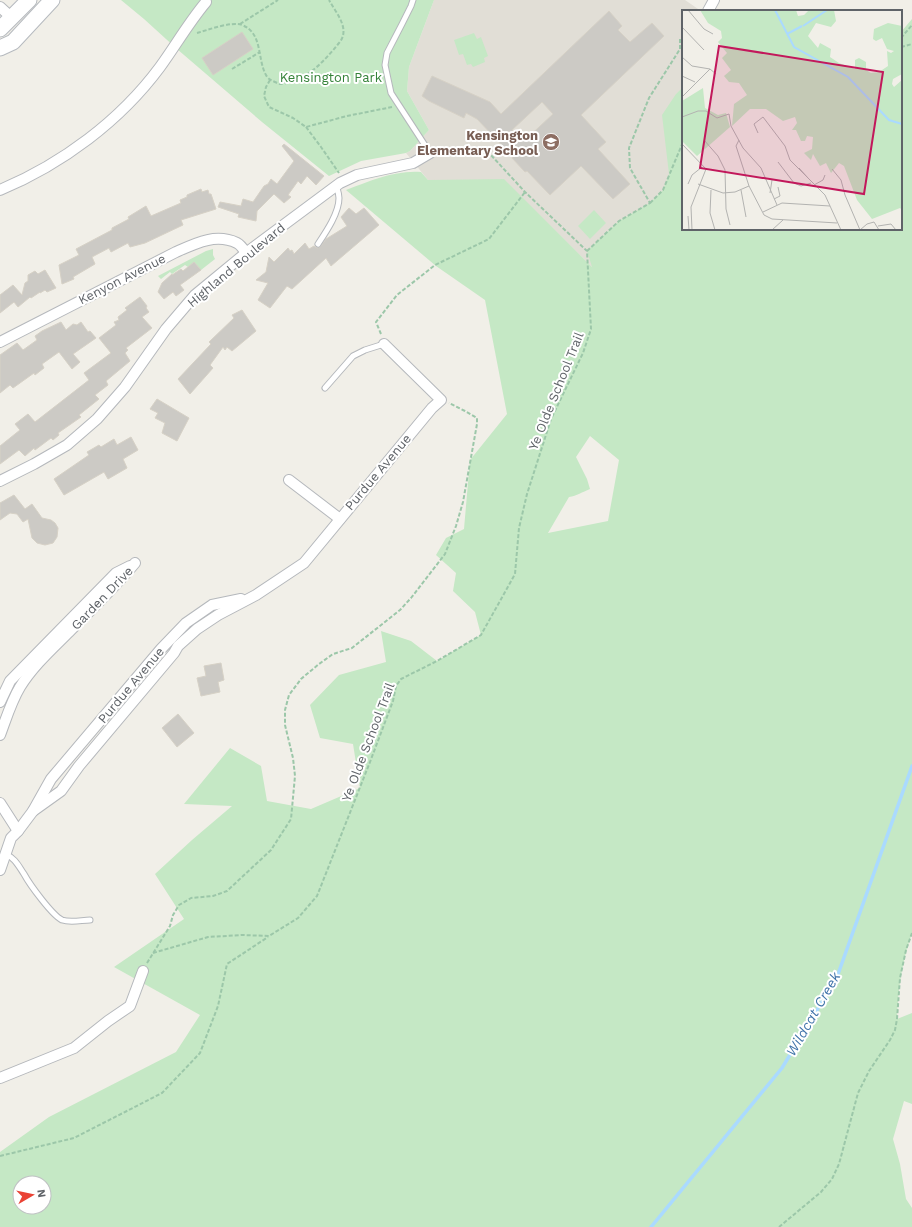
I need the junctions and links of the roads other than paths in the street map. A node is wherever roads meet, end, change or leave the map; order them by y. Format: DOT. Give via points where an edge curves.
graph roads {
  1 [pos="29,0"];
  2 [pos="52,0"];
  3 [pos="413,0"];
  4 [pos="714,0"];
  5 [pos="206,2"];
  6 [pos="0,7"];
  7 [pos="709,10"];
  8 [pos="12,18"];
  9 [pos="0,29"];
  10 [pos="0,48"];
  11 [pos="430,153"];
  12 [pos="340,183"];
  13 [pos="0,190"];
  14 [pos="318,244"];
  15 [pos="246,252"];
  16 [pos="0,342"];
  17 [pos="384,344"];
  18 [pos="325,388"];
  19 [pos="0,480"];
  20 [pos="289,480"];
  21 [pos="340,519"];
  22 [pos="256,595"];
  23 [pos="0,702"];
  24 [pos="0,735"];
  25 [pos="0,803"];
  26 [pos="33,811"];
  27 [pos="18,831"];
  28 [pos="5,854"];
  29 [pos="0,870"];
  30 [pos="90,920"];
  31 [pos="142,970"];
  32 [pos="0,1078"];
  1 -- 8 [label="main road"];
  2 -- 10 [label="main road" via="13,42"];
  3 -- 11 [label="lane" via="387,53 385,65 391,93"];
  4 -- 7 [label="street"];
  5 -- 13 [label="street" via="160,66 110,122 45,167"];
  6 -- 8 [label="street"];
  8 -- 9 [label="main road"];
  11 -- 12 [label="street, Highland Boulevard" via="413,163 357,175"];
  12 -- 14 [label="lane" via="339,201 330,225"];
  12 -- 15 [label="street, Highland Boulevard"];
  15 -- 16 [label="street, Kenyon Avenue" via="238,244 218,238 199,242"];
  15 -- 19 [label="street, Highland Boulevard" via="196,295 166,329 125,387 97,419 67,444"];
  17 -- 18 [label="lane" via="353,356"];
  17 -- 21 [label="street, Purdue Avenue" via="441,400"];
  20 -- 21 [label="street"];
  21 -- 22 [label="street, Purdue Avenue" via="304,563"];
  22 -- 26 [label="street, Purdue Avenue" via="218,615 178,646 61,791"];
  22 -- 26 [label="street, Purdue Avenue" via="212,605 186,623 51,779"];
  23 -- 24 [label="street, Garden Drive" via="10,681 31,658 116,573 135,563 42,659 21,686"];
  25 -- 27 [label="street"];
  26 -- 27 [label="street, Purdue Avenue"];
  27 -- 28 [label="street, Purdue Avenue" via="11,838"];
  28 -- 29 [label="street, Purdue Avenue"];
  28 -- 30 [label="lane" via="16,860 54,914 69,922"];
  31 -- 32 [label="street" via="130,1006 74,1048"];
}
